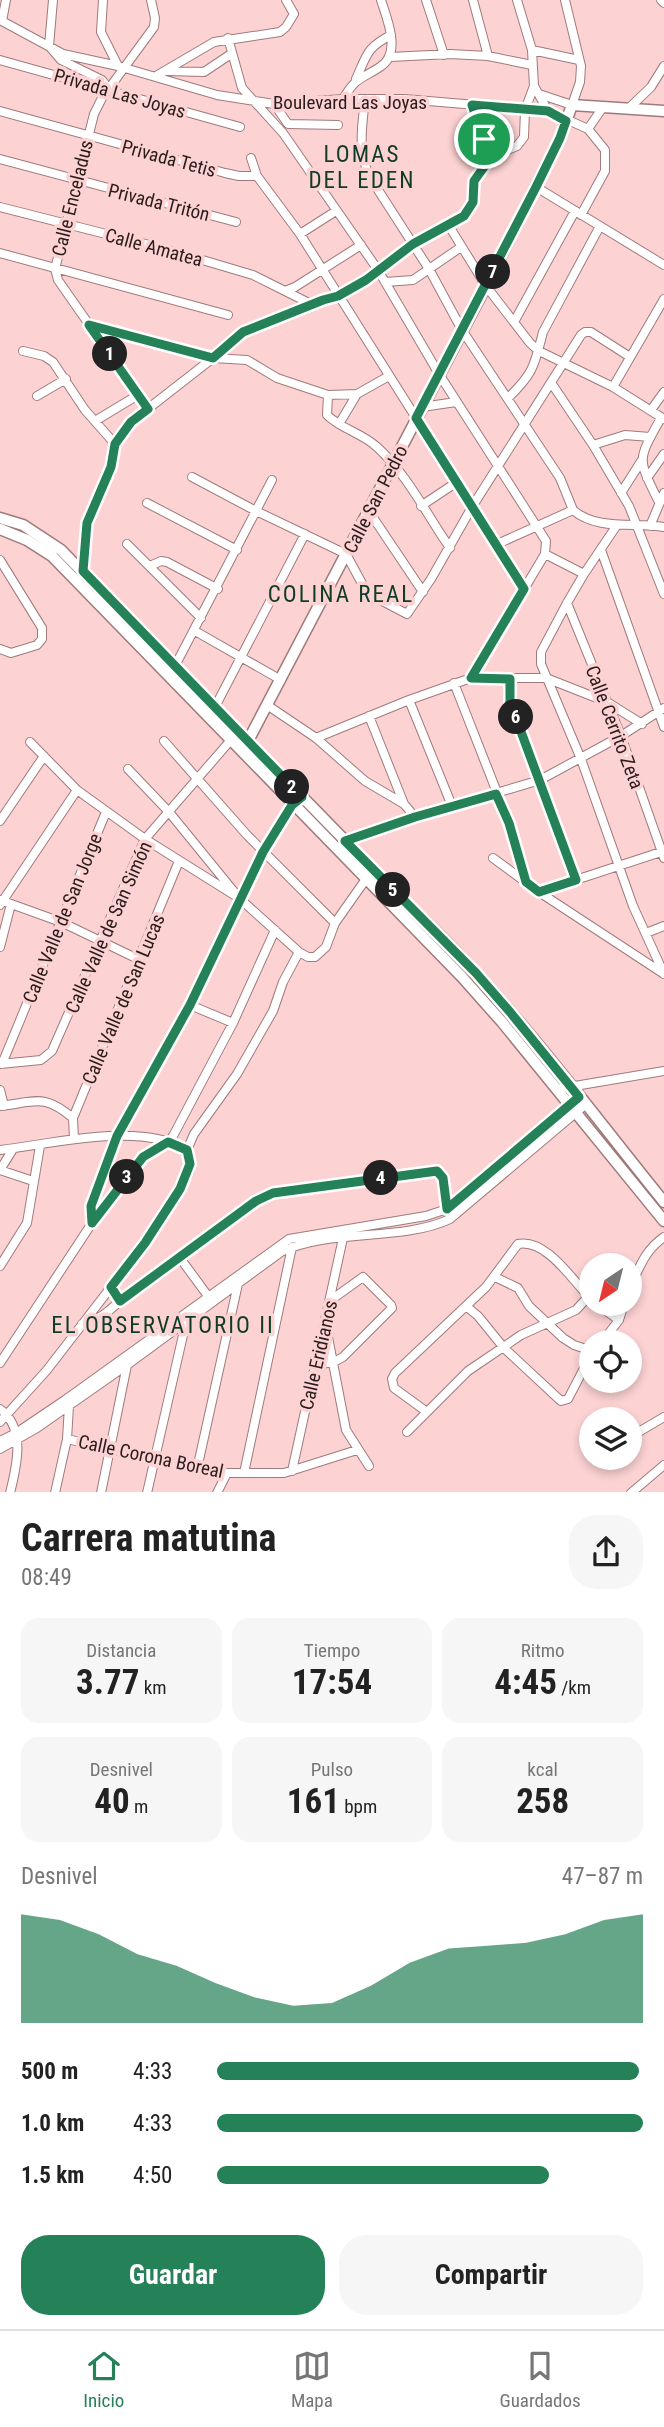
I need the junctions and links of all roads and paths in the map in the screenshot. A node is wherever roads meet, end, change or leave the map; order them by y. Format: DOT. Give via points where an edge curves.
graph roads {
  1 [pos="6,0"];
  2 [pos="53,0"];
  3 [pos="103,0"];
  4 [pos="151,0"];
  5 [pos="286,0"];
  6 [pos="381,0"];
  7 [pos="426,0"];
  8 [pos="472,0"];
  9 [pos="517,0"];
  10 [pos="565,0"];
  11 [pos="1,20"];
  12 [pos="391,35"];
  13 [pos="228,38"];
  14 [pos="48,46"];
  15 [pos="532,50"];
  16 [pos="231,54"];
  17 [pos="444,55"];
  18 [pos="488,56"];
  19 [pos="133,57"];
  20 [pos="390,57"];
  21 [pos="0,60"];
  22 [pos="579,60"];
  23 [pos="532,65"];
  24 [pos="122,66"];
  25 [pos="664,66"];
  26 [pos="137,71"];
  27 [pos="166,71"];
  28 [pos="156,76"];
  29 [pos="356,79"];
  30 [pos="534,86"];
  31 [pos="109,89"];
  32 [pos="539,94"];
  33 [pos="343,99"];
  34 [pos="365,99"];
  35 [pos="257,102"];
  36 [pos="275,104"];
  37 [pos="472,105"];
  38 [pos="572,105"];
  39 [pos="603,107"];
  40 [pos="627,109"];
  41 [pos="525,110"];
  42 [pos="0,111"];
  43 [pos="548,111"];
  44 [pos="664,111"];
  45 [pos="566,121"];
  46 [pos="276,124"];
  47 [pos="288,124"];
  48 [pos="338,125"];
  49 [pos="240,127"];
  50 [pos="588,129"];
  51 [pos="88,137"];
  52 [pos="496,155"];
  53 [pos="251,158"];
  54 [pos="0,159"];
  55 [pos="257,176"];
  56 [pos="78,181"];
  57 [pos="536,187"];
  58 [pos="0,207"];
  59 [pos="336,211"];
  60 [pos="578,213"];
  61 [pos="236,222"];
  62 [pos="65,225"];
  63 [pos="449,226"];
  64 [pos="600,226"];
  65 [pos="300,234"];
  66 [pos="413,244"];
  67 [pos="361,245"];
  68 [pos="461,247"];
  69 [pos="0,253"];
  70 [pos="664,265"];
  71 [pos="322,268"];
  72 [pos="55,269"];
  73 [pos="429,269"];
  74 [pos="378,270"];
  75 [pos="385,282"];
  76 [pos="486,286"];
  77 [pos="285,291"];
  78 [pos="338,296"];
  79 [pos="664,299"];
  80 [pos="311,304"];
  81 [pos="228,315"];
  82 [pos="514,322"];
  83 [pos="89,325"];
  84 [pos="462,330"];
  85 [pos="23,351"];
  86 [pos="539,351"];
  87 [pos="630,357"];
  88 [pos="213,358"];
  89 [pos="564,362"];
  90 [pos="439,374"];
  91 [pos="389,376"];
  92 [pos="66,379"];
  93 [pos="552,384"];
  94 [pos="613,387"];
  95 [pos="664,391"];
  96 [pos="357,394"];
  97 [pos="138,395"];
  98 [pos="328,395"];
  99 [pos="37,396"];
  100 [pos="508,398"];
  101 [pos="456,402"];
  102 [pos="422,407"];
  103 [pos="148,409"];
  104 [pos="651,410"];
  105 [pos="416,418"];
  106 [pos="662,418"];
  107 [pos="95,421"];
  108 [pos="340,424"];
  109 [pos="526,425"];
  110 [pos="650,437"];
  111 [pos="115,444"];
  112 [pos="593,446"];
  113 [pos="664,454"];
  114 [pos="642,460"];
  115 [pos="393,464"];
  116 [pos="497,467"];
  117 [pos="192,477"];
  118 [pos="647,478"];
  119 [pos="272,480"];
  120 [pos="457,482"];
  121 [pos="621,493"];
  122 [pos="664,493"];
  123 [pos="659,502"];
  124 [pos="147,503"];
  125 [pos="421,506"];
  126 [pos="472,507"];
  127 [pos="368,510"];
  128 [pos="573,510"];
  129 [pos="256,511"];
  130 [pos="0,518"];
  131 [pos="636,524"];
  132 [pos="535,525"];
  133 [pos="617,525"];
  134 [pos="650,526"];
  135 [pos="664,527"];
  136 [pos="0,529"];
  137 [pos="305,534"];
  138 [pos="127,544"];
  139 [pos="495,545"];
  140 [pos="450,548"];
  141 [pos="237,550"];
  142 [pos="601,550"];
  143 [pos="346,554"];
  144 [pos="545,554"];
  145 [pos="0,560"];
  146 [pos="150,566"];
  147 [pos="83,571"];
  148 [pos="584,574"];
  149 [pos="10,577"];
  150 [pos="0,583"];
  151 [pos="218,589"];
  152 [pos="524,589"];
  153 [pos="422,592"];
  154 [pos="664,594"];
  155 [pos="567,603"];
  156 [pos="201,618"];
  157 [pos="138,626"];
  158 [pos="195,631"];
  159 [pos="126,632"];
  160 [pos="0,649"];
  161 [pos="241,657"];
  162 [pos="173,663"];
  163 [pos="471,678"];
  164 [pos="545,678"];
  165 [pos="510,679"];
  166 [pos="281,680"];
  167 [pos="454,683"];
  168 [pos="409,700"];
  169 [pos="607,702"];
  170 [pos="267,705"];
  171 [pos="215,707"];
  172 [pos="661,710"];
  173 [pos="369,716"];
  174 [pos="642,723"];
  175 [pos="664,727"];
  176 [pos="621,736"];
  177 [pos="316,738"];
  178 [pos="164,741"];
  179 [pos="230,741"];
  180 [pos="248,741"];
  181 [pos="30,743"];
  182 [pos="44,756"];
  183 [pos="581,759"];
  184 [pos="128,769"];
  185 [pos="196,779"];
  186 [pos="540,780"];
  187 [pos="76,790"];
  188 [pos="496,794"];
  189 [pos="302,797"];
  190 [pos="404,804"];
  191 [pos="292,805"];
  192 [pos="452,806"];
  193 [pos="106,812"];
  194 [pos="169,812"];
  195 [pos="415,817"];
  196 [pos="0,821"];
  197 [pos="145,839"];
  198 [pos="345,841"];
  199 [pos="263,852"];
  200 [pos="663,854"];
  201 [pos="493,858"];
  202 [pos="179,861"];
  203 [pos="619,867"];
  204 [pos="366,879"];
  205 [pos="576,880"];
  206 [pos="526,882"];
  207 [pos="539,892"];
  208 [pos="239,898"];
  209 [pos="3,903"];
  210 [pos="61,922"];
  211 [pos="335,923"];
  212 [pos="664,926"];
  213 [pos="275,930"];
  214 [pos="646,933"];
  215 [pos="100,941"];
  216 [pos="0,947"];
  217 [pos="299,952"];
  218 [pos="140,960"];
  219 [pos="664,974"];
  220 [pos="190,1005"];
  221 [pos="233,1023"];
  222 [pos="1,1064"];
  223 [pos="664,1071"];
  224 [pos="570,1086"];
  225 [pos="557,1089"];
  226 [pos="0,1090"];
  227 [pos="577,1105"];
  228 [pos="2,1106"];
  229 [pos="73,1118"];
  230 [pos="117,1136"];
  231 [pos="74,1139"];
  232 [pos="168,1142"];
  233 [pos="40,1146"];
  234 [pos="13,1149"];
  235 [pos="0,1150"];
  236 [pos="187,1150"];
  237 [pos="0,1170"];
  238 [pos="33,1181"];
  239 [pos="664,1202"];
  240 [pos="447,1209"];
  241 [pos="426,1216"];
  242 [pos="664,1221"];
  243 [pos="92,1223"];
  244 [pos="426,1227"];
  245 [pos="664,1237"];
  246 [pos="343,1238"];
  247 [pos="292,1247"];
  248 [pos="180,1258"];
  249 [pos="642,1260"];
  250 [pos="0,1266"];
  251 [pos="240,1272"];
  252 [pos="495,1277"];
  253 [pos="238,1284"];
  254 [pos="579,1286"];
  255 [pos="111,1287"];
  256 [pos="208,1296"];
  257 [pos="331,1300"];
  258 [pos="120,1301"];
  259 [pos="466,1306"];
  260 [pos="579,1307"];
  261 [pos="613,1316"];
  262 [pos="620,1316"];
  263 [pos="619,1320"];
  264 [pos="186,1322"];
  265 [pos="547,1323"];
  266 [pos="82,1324"];
  267 [pos="325,1326"];
  268 [pos="611,1330"];
  269 [pos="579,1347"];
  270 [pos="504,1348"];
  271 [pos="130,1354"];
  272 [pos="334,1362"];
  273 [pos="0,1363"];
  274 [pos="127,1365"];
  275 [pos="314,1365"];
  276 [pos="579,1377"];
  277 [pos="69,1406"];
  278 [pos="0,1409"];
  279 [pos="427,1412"];
  280 [pos="8,1415"];
  281 [pos="664,1417"];
  282 [pos="0,1422"];
  283 [pos="642,1430"];
  284 [pos="407,1432"];
  285 [pos="17,1437"];
  286 [pos="67,1439"];
  287 [pos="0,1441"];
  288 [pos="110,1447"];
  289 [pos="0,1450"];
  290 [pos="357,1450"];
  291 [pos="154,1459"];
  292 [pos="664,1465"];
  293 [pos="369,1466"];
  294 [pos="197,1469"];
  295 [pos="292,1471"];
  296 [pos="227,1473"];
  297 [pos="244,1473"];
  298 [pos="10,1492"];
  299 [pos="55,1492"];
  300 [pos="101,1492"];
  301 [pos="147,1492"];
  302 [pos="218,1492"];
  303 [pos="632,1492"];
  1 -- 11 [label="street"];
  2 -- 14 [label="street"];
  3 -- 24 [label="street" via="101,32"];
  4 -- 19 [label="street, Calle Enceladus" via="154,27"];
  5 -- 13 [label="street" via="294,15 280,32"];
  6 -- 12 [label="street"];
  7 -- 17 [label="street"];
  8 -- 18 [label="street"];
  9 -- 15 [label="street"];
  10 -- 22 [label="street"];
  11 -- 14 [label="street, Boulevard Las Joyas"];
  12 -- 20 [label="street"];
  12 -- 29 [label="street" via="375,43"];
  13 -- 16 [label="street"];
  13 -- 27 [label="street"];
  14 -- 24 [label="street, Boulevard Las Joyas" via="76,58"];
  14 -- 31 [label="street" via="61,60 102,80"];
  15 -- 22 [label="street"];
  15 -- 23 [label="street"];
  16 -- 27 [label="street" via="204,72"];
  16 -- 35 [label="street" via="242,88"];
  17 -- 18 [label="street"];
  17 -- 20 [label="street"];
  18 -- 23 [label="street"];
  19 -- 24 [label="street, Calle Enceladus"];
  19 -- 26 [label="street"];
  20 -- 29 [label="street"];
  21 -- 31 [label="street, Privada Las Joyas"];
  22 -- 38 [label="street" via="580,82"];
  23 -- 30 [label="street"];
  24 -- 26 [label="street, Boulevard Las Joyas"];
  24 -- 31 [label="street, Calle Enceladus"];
  25 -- 40 [label="street"];
  26 -- 28 [label="street, Boulevard Las Joyas"];
  27 -- 28 [label="street"];
  28 -- 35 [label="street, Boulevard Las Joyas"];
  29 -- 33 [label="street"];
  30 -- 32 [label="street"];
  30 -- 41 [label="street"];
  31 -- 49 [label="street, Privada Las Joyas"];
  31 -- 51 [label="street, Calle Enceladus" via="98,104"];
  32 -- 38 [label="street"];
  32 -- 43 [label="street"];
  33 -- 34 [label="street, Boulevard Las Joyas"];
  33 -- 36 [label="street, Boulevard Las Joyas"];
  34 -- 37 [label="street, Boulevard Las Joyas"];
  34 -- 66 [label="street" via="361,144 366,169"];
  35 -- 36 [label="street, Boulevard Las Joyas"];
  35 -- 46 [label="street"];
  36 -- 47 [label="street"];
  37 -- 41 [label="street, Boulevard Las Joyas"];
  37 -- 52 [label="street" via="484,139"];
  38 -- 39 [label="street"];
  38 -- 45 [label="street, Calle San Pedro"];
  39 -- 40 [label="street"];
  39 -- 50 [label="street"];
  40 -- 44 [label="street"];
  41 -- 43 [label="street, Boulevard Las Joyas"];
  41 -- 52 [label="street" via="524,137 517,146"];
  42 -- 51 [label="street, Privada Tetis"];
  43 -- 45 [label="street"];
  45 -- 50 [label="street"];
  45 -- 57 [label="street, Calle San Pedro"];
  46 -- 47 [label="street"];
  46 -- 59 [label="street"];
  47 -- 48 [label="street"];
  50 -- 60 [label="street" via="605,150 607,165"];
  51 -- 55 [label="street, Privada Tetis" via="239,176"];
  51 -- 56 [label="street, Calle Enceladus"];
  52 -- 63 [label="street" via="474,181 468,212"];
  53 -- 55 [label="street"];
  54 -- 56 [label="street, Privada Tritón"];
  55 -- 65 [label="street"];
  56 -- 61 [label="street, Privada Tritón"];
  56 -- 62 [label="street, Calle Enceladus"];
  57 -- 60 [label="street"];
  57 -- 76 [label="street, Calle San Pedro"];
  58 -- 62 [label="street, Calle Amatea"];
  59 -- 65 [label="street"];
  59 -- 67 [label="street"];
  60 -- 64 [label="street"];
  60 -- 82 [label="street"];
  62 -- 72 [label="street, Calle Enceladus"];
  62 -- 77 [label="street, Calle Amatea" via="165,249"];
  63 -- 66 [label="street"];
  63 -- 68 [label="street"];
  64 -- 70 [label="street"];
  64 -- 86 [label="street" via="543,332"];
  65 -- 71 [label="street"];
  66 -- 73 [label="street"];
  66 -- 74 [label="street"];
  67 -- 71 [label="street"];
  67 -- 74 [label="street"];
  68 -- 73 [label="street"];
  68 -- 76 [label="street"];
  69 -- 72 [label="street"];
  71 -- 77 [label="street"];
  71 -- 78 [label="street"];
  72 -- 81 [label="street"];
  72 -- 83 [label="street, Calle Enceladus"];
  73 -- 75 [label="street" via="413,280"];
  73 -- 84 [label="street"];
  74 -- 75 [label="street"];
  74 -- 78 [label="street"];
  75 -- 90 [label="street"];
  76 -- 82 [label="street"];
  76 -- 84 [label="street, Calle San Pedro"];
  77 -- 80 [label="street, Calle Amatea"];
  78 -- 80 [label="street"];
  78 -- 91 [label="street"];
  79 -- 87 [label="street"];
  80 -- 88 [label="street" via="243,332"];
  82 -- 86 [label="street"];
  83 -- 88 [label="street"];
  83 -- 97 [label="street, Calle Enceladus"];
  84 -- 90 [label="street, Calle San Pedro"];
  84 -- 100 [label="street"];
  85 -- 92 [label="street" via="48,358"];
  86 -- 89 [label="street"];
  86 -- 100 [label="street" via="530,376"];
  87 -- 89 [label="street" via="588,331"];
  87 -- 94 [label="street"];
  88 -- 98 [label="street" via="247,360 277,378"];
  88 -- 103 [label="street"];
  89 -- 93 [label="street"];
  89 -- 94 [label="street"];
  90 -- 101 [label="street"];
  90 -- 102 [label="street, Calle San Pedro"];
  91 -- 96 [label="street"];
  91 -- 105 [label="street"];
  92 -- 99 [label="street"];
  92 -- 107 [label="street"];
  93 -- 109 [label="street"];
  93 -- 112 [label="street"];
  94 -- 104 [label="street"];
  95 -- 104 [label="street"];
  96 -- 98 [label="street"];
  96 -- 108 [label="street"];
  97 -- 103 [label="street, Calle Enceladus"];
  97 -- 107 [label="street"];
  98 -- 108 [label="street" via="327,415"];
  100 -- 109 [label="street"];
  101 -- 102 [label="street"];
  101 -- 116 [label="street"];
  102 -- 105 [label="street, Calle San Pedro"];
  103 -- 111 [label="street"];
  104 -- 106 [label="street"];
  105 -- 115 [label="street, Calle San Pedro"];
  105 -- 120 [label="street"];
  106 -- 110 [label="street"];
  107 -- 111 [label="street"];
  108 -- 115 [label="street" via="365,437"];
  109 -- 116 [label="street"];
  109 -- 128 [label="street" via="560,478"];
  110 -- 112 [label="street" via="625,435"];
  110 -- 114 [label="street"];
  111 -- 147 [label="street" via="111,467 87,523"];
  112 -- 121 [label="street"];
  113 -- 118 [label="street"];
  114 -- 118 [label="street"];
  114 -- 121 [label="street"];
  115 -- 125 [label="street"];
  115 -- 127 [label="street, Calle San Pedro"];
  116 -- 126 [label="street"];
  116 -- 132 [label="street"];
  117 -- 129 [label="street"];
  118 -- 123 [label="street"];
  119 -- 129 [label="street"];
  120 -- 125 [label="street"];
  120 -- 126 [label="street"];
  121 -- 131 [label="street"];
  122 -- 123 [label="street"];
  123 -- 134 [label="street"];
  124 -- 141 [label="street"];
  125 -- 140 [label="street"];
  126 -- 139 [label="street"];
  126 -- 140 [label="street"];
  127 -- 143 [label="street, Calle San Pedro"];
  127 -- 153 [label="street"];
  128 -- 132 [label="street"];
  128 -- 133 [label="street"];
  129 -- 137 [label="street"];
  129 -- 141 [label="street"];
  130 -- 147 [label="street" via="44,537"];
  131 -- 133 [label="street"];
  131 -- 134 [label="street"];
  131 -- 154 [label="street"];
  132 -- 139 [label="street"];
  132 -- 144 [label="street" via="546,541"];
  133 -- 142 [label="street"];
  134 -- 135 [label="street"];
  136 -- 159 [label="street" via="52,556"];
  137 -- 143 [label="street"];
  137 -- 161 [label="street"];
  138 -- 146 [label="street"];
  139 -- 152 [label="street"];
  140 -- 153 [label="street"];
  141 -- 151 [label="street"];
  142 -- 148 [label="street"];
  142 -- 172 [label="street"];
  143 -- 153 [label="street" via="365,589 392,607 407,614"];
  143 -- 166 [label="street, Calle San Pedro"];
  144 -- 148 [label="street"];
  144 -- 152 [label="street"];
  145 -- 149 [label="street"];
  146 -- 151 [label="street" via="167,562"];
  146 -- 156 [label="street"];
  147 -- 157 [label="street"];
  148 -- 155 [label="street"];
  149 -- 150 [label="street"];
  149 -- 160 [label="street" via="43,634 37,645 11,653"];
  151 -- 156 [label="street"];
  152 -- 163 [label="street"];
  155 -- 164 [label="street" via="541,652"];
  155 -- 169 [label="street, Calle Cerrito Zeta"];
  156 -- 158 [label="street"];
  157 -- 159 [label="street"];
  157 -- 162 [label="street"];
  158 -- 161 [label="street"];
  158 -- 162 [label="street"];
  159 -- 179 [label="street"];
  161 -- 166 [label="street"];
  161 -- 171 [label="street"];
  162 -- 171 [label="street"];
  163 -- 165 [label="street"];
  163 -- 167 [label="street"];
  164 -- 165 [label="street"];
  164 -- 169 [label="street"];
  164 -- 183 [label="street"];
  165 -- 186 [label="street" via="510,702"];
  166 -- 170 [label="street, Calle San Pedro"];
  167 -- 168 [label="street"];
  167 -- 188 [label="street"];
  168 -- 173 [label="street"];
  168 -- 192 [label="street"];
  169 -- 174 [label="street"];
  169 -- 176 [label="street, Calle Cerrito Zeta"];
  170 -- 177 [label="street"];
  170 -- 180 [label="street, Calle San Pedro"];
  171 -- 180 [label="street"];
  172 -- 174 [label="street"];
  172 -- 175 [label="street"];
  173 -- 177 [label="street"];
  173 -- 190 [label="street"];
  174 -- 176 [label="street"];
  176 -- 183 [label="street"];
  176 -- 200 [label="street, Calle Cerrito Zeta"];
  177 -- 190 [label="street" via="365,781"];
  178 -- 185 [label="street"];
  179 -- 185 [label="street, Calle Valle de San Simón"];
  179 -- 191 [label="street"];
  180 -- 189 [label="street"];
  181 -- 182 [label="street"];
  182 -- 187 [label="street"];
  182 -- 196 [label="street"];
  183 -- 186 [label="street"];
  183 -- 203 [label="street"];
  184 -- 194 [label="street"];
  185 -- 194 [label="street, Calle Valle de San Simón"];
  185 -- 199 [label="street"];
  186 -- 188 [label="street"];
  186 -- 205 [label="street"];
  187 -- 193 [label="street"];
  187 -- 209 [label="street"];
  188 -- 192 [label="street"];
  188 -- 206 [label="street"];
  189 -- 191 [label="street"];
  189 -- 198 [label="street"];
  190 -- 195 [label="street"];
  191 -- 199 [label="street"];
  191 -- 204 [label="street"];
  192 -- 195 [label="street"];
  193 -- 197 [label="street"];
  193 -- 210 [label="street, Calle Valle de San Jorge"];
  194 -- 197 [label="street, Calle Valle de San Simón"];
  194 -- 208 [label="street"];
  195 -- 198 [label="street"];
  197 -- 202 [label="street"];
  197 -- 215 [label="street, Calle Valle de San Simón"];
  198 -- 224 [label="street" via="471,968"];
  199 -- 208 [label="street"];
  199 -- 211 [label="street"];
  200 -- 203 [label="street"];
  201 -- 206 [label="street"];
  202 -- 208 [label="street"];
  202 -- 218 [label="street, Calle Valle de San Lucas"];
  203 -- 205 [label="street"];
  203 -- 214 [label="street"];
  204 -- 211 [label="street"];
  204 -- 225 [label="street" via="471,986"];
  205 -- 207 [label="street"];
  206 -- 207 [label="street"];
  207 -- 219 [label="street"];
  208 -- 213 [label="street"];
  208 -- 220 [label="street"];
  209 -- 210 [label="street"];
  209 -- 216 [label="street"];
  210 -- 215 [label="street"];
  210 -- 222 [label="street, Calle Valle de San Jorge"];
  211 -- 217 [label="street" via="326,947 316,957"];
  212 -- 214 [label="street"];
  213 -- 217 [label="street"];
  213 -- 221 [label="street"];
  214 -- 219 [label="street"];
  215 -- 218 [label="street"];
  215 -- 222 [label="street, Calle Valle de San Simón" via="49,1056"];
  217 -- 236 [label="street" via="267,1021"];
  218 -- 229 [label="street, Calle Valle de San Lucas"];
  220 -- 221 [label="street"];
  220 -- 230 [label="street"];
  221 -- 232 [label="street"];
  223 -- 224 [label="street"];
  224 -- 225 [label="street"];
  224 -- 227 [label="street"];
  225 -- 227 [label="street"];
  226 -- 228 [label="street"];
  227 -- 239 [label="street"];
  227 -- 240 [label="street"];
  227 -- 242 [label="street"];
  227 -- 244 [label="street" via="459,1214"];
  228 -- 229 [label="street" via="47,1101"];
  229 -- 231 [label="street, Calle Valle de San Lucas"];
  230 -- 231 [label="street"];
  230 -- 232 [label="street"];
  230 -- 243 [label="street" via="91,1206"];
  231 -- 233 [label="street"];
  232 -- 236 [label="street"];
  232 -- 243 [label="street" via="143,1157"];
  233 -- 234 [label="street"];
  233 -- 238 [label="street"];
  234 -- 235 [label="street"];
  234 -- 237 [label="street"];
  236 -- 255 [label="street" via="190,1164 180,1189"];
  237 -- 238 [label="street"];
  238 -- 250 [label="street" via="27,1223"];
  240 -- 241 [label="street"];
  240 -- 248 [label="street" via="443,1178 437,1171 273,1193"];
  241 -- 244 [label="street"];
  241 -- 251 [label="street" via="289,1239"];
  243 -- 273 [label="street"];
  244 -- 246 [label="street"];
  245 -- 249 [label="street"];
  246 -- 247 [label="street"];
  246 -- 257 [label="street, Calle Eridianos"];
  247 -- 253 [label="street"];
  247 -- 297 [label="street"];
  248 -- 256 [label="street"];
  248 -- 258 [label="street"];
  251 -- 253 [label="street"];
  251 -- 256 [label="street"];
  252 -- 254 [label="street" via="512,1251 524,1243 555,1259"];
  252 -- 259 [label="street"];
  252 -- 265 [label="street" via="518,1288"];
  253 -- 264 [label="street"];
  253 -- 294 [label="street"];
  255 -- 258 [label="street"];
  255 -- 266 [label="street"];
  256 -- 271 [label="street"];
  257 -- 267 [label="street, Calle Eridianos"];
  257 -- 272 [label="street" via="363,1277 391,1305 390,1312 350,1352"];
  258 -- 266 [label="street" via="95,1321"];
  259 -- 270 [label="street"];
  259 -- 279 [label="street" via="392,1379 398,1393"];
  260 -- 265 [label="street"];
  261 -- 263 [label="street"];
  262 -- 263 [label="street"];
  263 -- 268 [label="street"];
  264 -- 274 [label="street"];
  264 -- 291 [label="street"];
  265 -- 269 [label="street"];
  265 -- 270 [label="street"];
  266 -- 280 [label="street"];
  267 -- 272 [label="street"];
  267 -- 275 [label="street, Calle Eridianos"];
  270 -- 276 [label="street" via="561,1401 568,1399"];
  270 -- 279 [label="street" via="468,1371"];
  271 -- 274 [label="street"];
  271 -- 285 [label="street"];
  272 -- 275 [label="street"];
  272 -- 290 [label="street" via="342,1415"];
  274 -- 277 [label="street"];
  274 -- 288 [label="street"];
  275 -- 295 [label="street, Calle Eridianos"];
  277 -- 285 [label="street"];
  277 -- 286 [label="street"];
  278 -- 280 [label="street"];
  279 -- 284 [label="street"];
  280 -- 282 [label="street"];
  280 -- 285 [label="street"];
  281 -- 283 [label="street"];
  285 -- 287 [label="street"];
  285 -- 289 [label="street"];
  285 -- 298 [label="street"];
  286 -- 288 [label="street, Calle Corona Boreal"];
  286 -- 299 [label="street"];
  288 -- 291 [label="street, Calle Corona Boreal"];
  288 -- 300 [label="street"];
  290 -- 293 [label="street"];
  290 -- 295 [label="street, Calle Corona Boreal"];
  291 -- 294 [label="street, Calle Corona Boreal"];
  291 -- 301 [label="street"];
  292 -- 303 [label="street"];
  294 -- 296 [label="street, Calle Corona Boreal"];
  295 -- 297 [label="street, Calle Corona Boreal"];
  296 -- 297 [label="street, Calle Corona Boreal"];
  296 -- 302 [label="street"];
}
